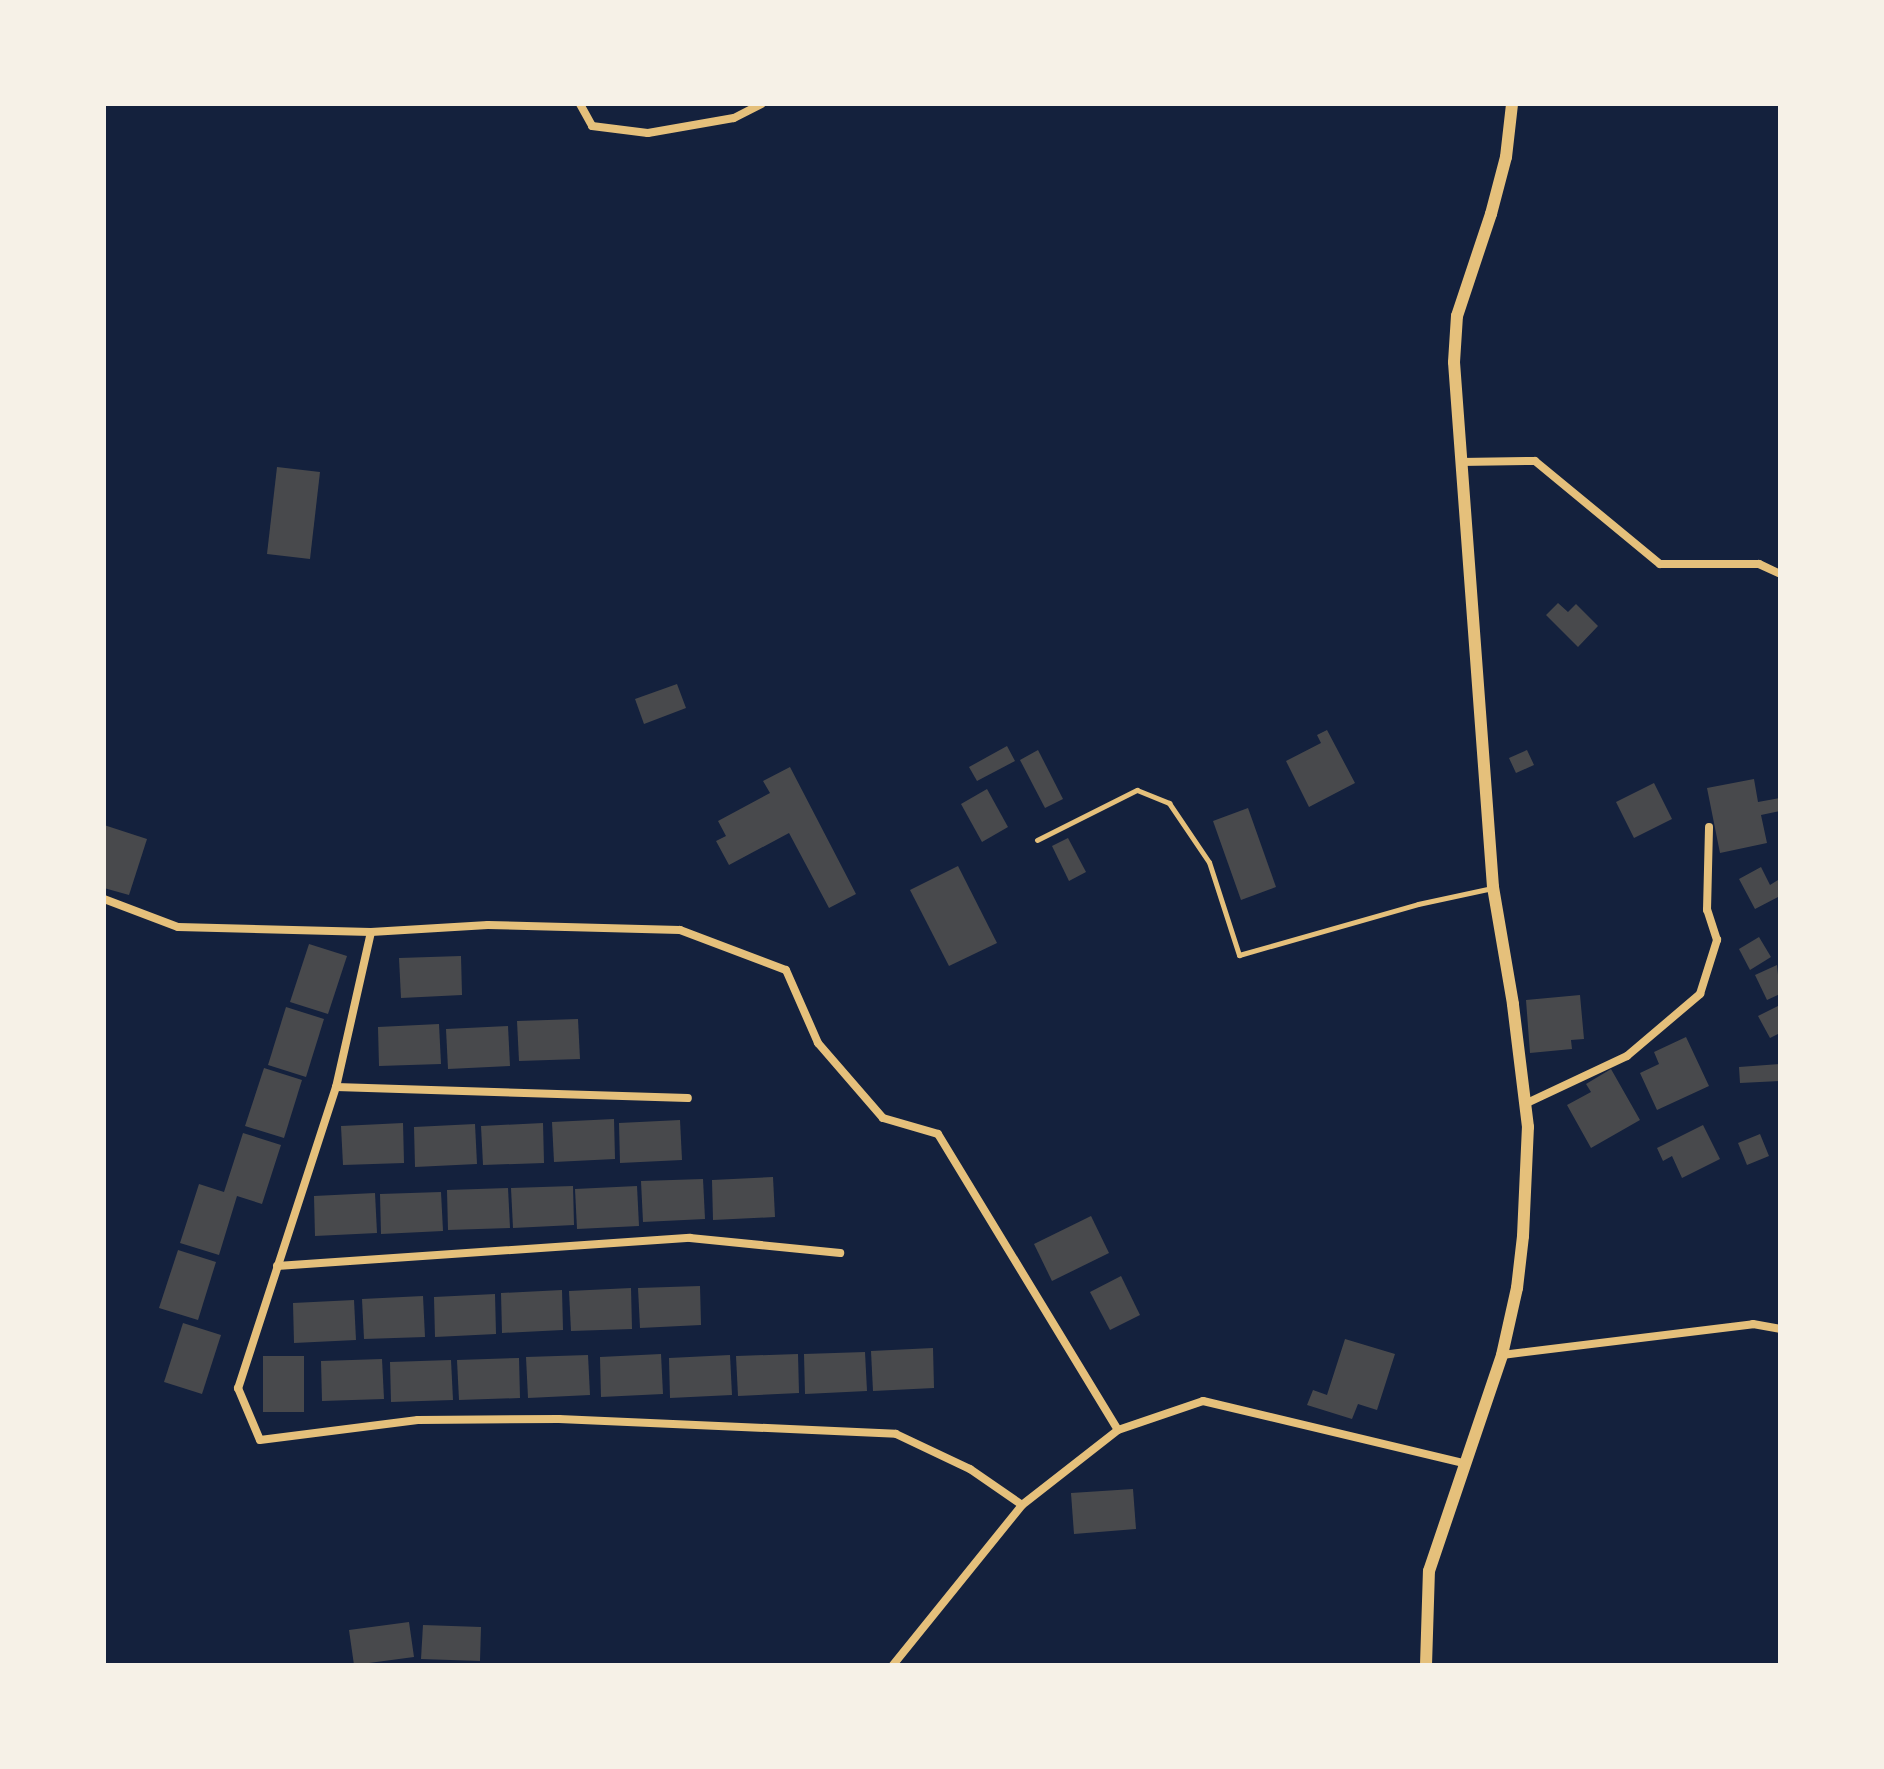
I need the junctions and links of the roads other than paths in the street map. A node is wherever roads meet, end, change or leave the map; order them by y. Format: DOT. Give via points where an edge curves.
graph roads {
  1 [pos="580,104"];
  2 [pos="762,104"];
  3 [pos="1512,104"];
  4 [pos="1460,462"];
  5 [pos="1780,574"];
  6 [pos="1709,827"];
  7 [pos="1037,840"];
  8 [pos="1493,887"];
  9 [pos="104,899"];
  10 [pos="371,932"];
  11 [pos="336,1087"];
  12 [pos="688,1098"];
  13 [pos="1525,1104"];
  14 [pos="840,1253"];
  15 [pos="277,1266"];
  16 [pos="1780,1329"];
  17 [pos="1502,1355"];
  18 [pos="1118,1430"];
  19 [pos="1464,1463"];
  20 [pos="1022,1505"];
  21 [pos="893,1665"];
  22 [pos="1426,1665"];
  1 -- 2 [label="street" via="592,126 648,133 734,118"];
  3 -- 4 [label="street" via="1506,157 1457,316"];
  4 -- 5 [label="street" via="1535,461 1660,564 1759,564"];
  4 -- 8 [label="street"];
  6 -- 13 [label="street" via="1707,910 1717,940 1700,994 1627,1056"];
  7 -- 8 [label="lane" via="1137,790 1169,803 1209,862 1239,955"];
  8 -- 13 [label="street"];
  9 -- 10 [label="street" via="178,927"];
  10 -- 11 [label="street"];
  10 -- 18 [label="street" via="488,925 680,930 786,970 818,1043 883,1118 938,1134"];
  11 -- 12 [label="street"];
  11 -- 15 [label="street"];
  13 -- 17 [label="street" via="1523,1236"];
  14 -- 15 [label="street" via="690,1238"];
  15 -- 20 [label="street" via="238,1388 260,1440 418,1420 496,1419 896,1434 970,1469"];
  16 -- 17 [label="street" via="1753,1324"];
  17 -- 19 [label="street"];
  18 -- 19 [label="street" via="1203,1401"];
  18 -- 20 [label="street"];
  19 -- 22 [label="street" via="1429,1571"];
  20 -- 21 [label="street"];
}
